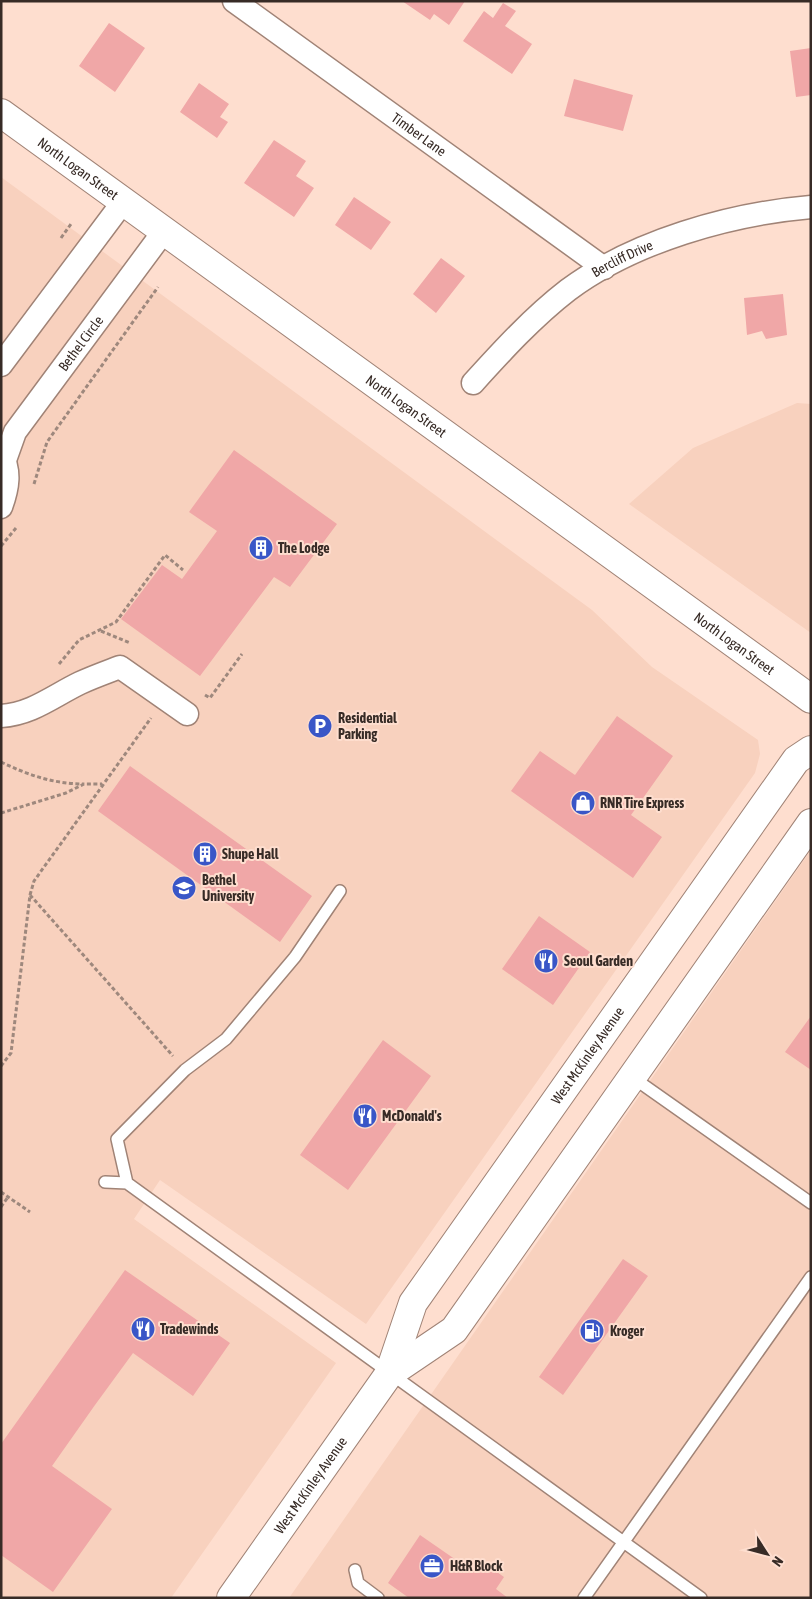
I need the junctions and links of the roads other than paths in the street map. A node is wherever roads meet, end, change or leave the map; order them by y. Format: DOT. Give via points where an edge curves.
graph roads {
  1 [pos="234,1"];
  2 [pos="1,113"];
  3 [pos="124,202"];
  4 [pos="811,207"];
  5 [pos="164,231"];
  6 [pos="604,268"];
  7 [pos="1,365"];
  8 [pos="472,383"];
  9 [pos="3,456"];
  10 [pos="1,507"];
  11 [pos="811,699"];
  12 [pos="187,714"];
  13 [pos="1,716"];
  14 [pos="811,750"];
  15 [pos="811,823"];
  16 [pos="340,891"];
  17 [pos="632,1076"];
  18 [pos="105,1182"];
  19 [pos="127,1183"];
  20 [pos="811,1203"];
  21 [pos="811,1277"];
  22 [pos="389,1374"];
  23 [pos="624,1542"];
  24 [pos="355,1570"];
  25 [pos="231,1598"];
  26 [pos="378,1598"];
  27 [pos="584,1598"];
  28 [pos="701,1598"];
  1 -- 6 [label="street, Timber Lane"];
  2 -- 3 [label="main road, North Logan Street"];
  3 -- 5 [label="main road, North Logan Street"];
  3 -- 7 [label="street"];
  4 -- 6 [label="street, Bercliff Drive" via="752,215 685,234 619,258"];
  5 -- 9 [label="street, Bethel Circle" via="15,432"];
  5 -- 11 [label="main road, North Logan Street"];
  6 -- 8 [label="street, Bercliff Drive" via="568,290"];
  9 -- 10 [label="street, Bethel Circle" via="8,476 7,492"];
  12 -- 13 [label="street" via="120,667 79,684 49,702 16,715"];
  14 -- 22 [label="main road, West McKinley Avenue" via="796,760 413,1303"];
  15 -- 17 [label="main road, West McKinley Avenue"];
  16 -- 19 [label="lane" via="295,957 226,1039 185,1070 117,1138"];
  17 -- 20 [label="lane"];
  17 -- 22 [label="main road, West McKinley Avenue" via="454,1330"];
  18 -- 19 [label="lane"];
  19 -- 22 [label="lane"];
  21 -- 23 [label="lane"];
  22 -- 23 [label="lane"];
  22 -- 25 [label="main road, West McKinley Avenue"];
  23 -- 27 [label="lane"];
  23 -- 28 [label="lane"];
  24 -- 26 [label="lane" via="358,1583"];
}
